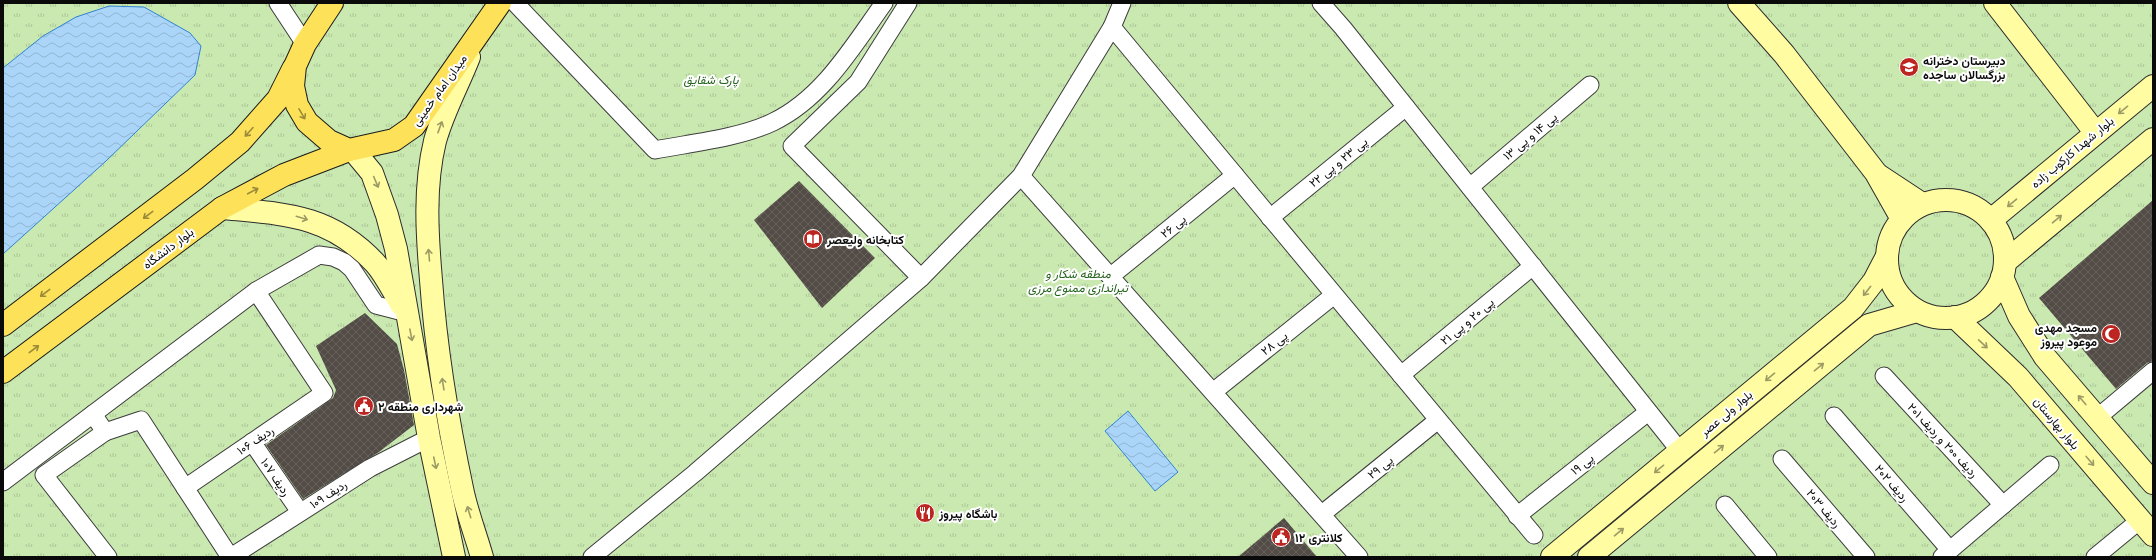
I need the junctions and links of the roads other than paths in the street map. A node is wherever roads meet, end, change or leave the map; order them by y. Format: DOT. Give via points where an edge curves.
graph roads {
  1 [pos="278,3"];
  2 [pos="332,3"];
  3 [pos="500,3"];
  4 [pos="516,3"];
  5 [pos="884,3"];
  6 [pos="908,3"];
  7 [pos="1122,3"];
  8 [pos="1321,3"];
  9 [pos="1739,3"];
  10 [pos="1995,3"];
  11 [pos="1112,27"];
  12 [pos="478,34"];
  13 [pos="305,44"];
  14 [pos="295,66"];
  15 [pos="1590,85"];
  16 [pos="2153,86"];
  17 [pos="1406,107"];
  18 [pos="2095,132"];
  19 [pos="2151,143"];
  20 [pos="351,150"];
  21 [pos="1876,173"];
  22 [pos="1235,175"];
  23 [pos="1021,176"];
  24 [pos="1470,187"];
  25 [pos="1922,204"];
  26 [pos="222,208"];
  27 [pos="1270,218"];
  28 [pos="1902,219"];
  29 [pos="1992,220"];
  30 [pos="1886,258"];
  31 [pos="1533,266"];
  32 [pos="2004,269"];
  33 [pos="1111,276"];
  34 [pos="921,278"];
  35 [pos="256,291"];
  36 [pos="1334,295"];
  37 [pos="433,311"];
  38 [pos="1917,311"];
  39 [pos="407,313"];
  40 [pos="1955,317"];
  41 [pos="3,325"];
  42 [pos="2153,371"];
  43 [pos="3,372"];
  44 [pos="1400,375"];
  45 [pos="1884,376"];
  46 [pos="1213,392"];
  47 [pos="1648,412"];
  48 [pos="93,414"];
  49 [pos="1834,416"];
  50 [pos="2097,418"];
  51 [pos="1438,420"];
  52 [pos="105,432"];
  53 [pos="429,438"];
  54 [pos="252,442"];
  55 [pos="1680,451"];
  56 [pos="1782,458"];
  57 [pos="2050,465"];
  58 [pos="3,482"];
  59 [pos="2153,483"];
  60 [pos="185,488"];
  61 [pos="1725,505"];
  62 [pos="2003,505"];
  63 [pos="300,512"];
  64 [pos="1322,514"];
  65 [pos="1517,516"];
  66 [pos="2147,528"];
  67 [pos="1534,536"];
  68 [pos="597,552"];
  69 [pos="484,554"];
  70 [pos="1946,554"];
  71 [pos="108,557"];
  72 [pos="230,557"];
  73 [pos="454,557"];
  74 [pos="585,557"];
  75 [pos="1359,557"];
  76 [pos="1552,557"];
  77 [pos="1588,557"];
  78 [pos="1768,557"];
  79 [pos="1866,557"];
  80 [pos="2095,557"];
  1 -- 13 [label="street"];
  2 -- 13 [label="main road"];
  3 -- 12 [label="main road, میدان امام خمینی"];
  4 -- 5 [label="street" via="655,150 747,132 773,122 797,107 839,66"];
  6 -- 34 [label="street" via="858,82 792,146"];
  7 -- 11 [label="street"];
  8 -- 17 [label="street"];
  9 -- 21 [label="street" via="1784,54"];
  10 -- 18 [label="street"];
  11 -- 22 [label="street"];
  11 -- 23 [label="street"];
  12 -- 20 [label="main road, میدان امام خمینی" via="414,126 394,140"];
  37 -- 12 [label="street, one-way" via="427,235 430,172 438,133"];
  13 -- 14 [label="main road"];
  14 -- 20 [label="main road, one-way" via="294,92 297,105 307,122 329,141"];
  14 -- 41 [label="main road, one-way" via="278,99 240,142"];
  15 -- 24 [label="street, پی ۱۴ و پی ۱۳"];
  16 -- 18 [label="street, بلوار شهدا کارکوب زاده, one-way"];
  17 -- 24 [label="street"];
  17 -- 27 [label="street, پی ۲۳ و پی ۲۲"];
  18 -- 29 [label="street, بلوار شهدا کارکوب زاده, one-way"];
  32 -- 19 [label="street, one-way"];
  26 -- 20 [label="main road, بلوار دانشگاه, one-way" via="284,175"];
  20 -- 39 [label="street, one-way" via="372,173 387,215 396,249"];
  21 -- 25 [label="street"];
  21 -- 28 [label="street"];
  22 -- 27 [label="street"];
  22 -- 33 [label="street, پی ۲۶"];
  23 -- 33 [label="street"];
  23 -- 34 [label="street"];
  24 -- 31 [label="street"];
  25 -- 28 [label="street"];
  25 -- 29 [label="street" via="1947,199 1966,203"];
  26 -- 39 [label="street, one-way" via="294,215 341,233 376,264"];
  43 -- 26 [label="main road, بلوار دانشگاه, one-way"];
  27 -- 36 [label="street"];
  28 -- 30 [label="street" via="1891,237"];
  29 -- 32 [label="street" via="2000,233 2004,247"];
  30 -- 38 [label="street" via="1888,274 1894,288 1904,301"];
  30 -- 55 [label="street, بلوار ولی عصر, one-way" via="1874,281 1853,308"];
  31 -- 44 [label="street, پی ۲۰ و پی ۲۱"];
  31 -- 47 [label="street"];
  32 -- 40 [label="street" via="1992,296 1976,310"];
  50 -- 32 [label="street, one-way" via="2045,357 2019,316"];
  33 -- 46 [label="street"];
  34 -- 68 [label="street" via="695,473"];
  35 -- 39 [label="street" via="319,255 333,257 352,269 376,305"];
  35 -- 48 [label="street"];
  35 -- 54 [label="street, ردیف ۱۰۶" via="324,393"];
  36 -- 44 [label="street"];
  36 -- 46 [label="street, پی ۲۸"];
  37 -- 39 [label="street"];
  69 -- 37 [label="street, one-way" via="463,494"];
  38 -- 40 [label="street" via="1935,317"];
  77 -- 38 [label="street, بلوار ولی عصر, one-way" via="1869,325"];
  39 -- 53 [label="street, one-way"];
  40 -- 66 [label="street, بلوار بهارستان, one-way" via="2018,377"];
  42 -- 50 [label="street"];
  44 -- 51 [label="street"];
  45 -- 62 [label="street, ردیف ۲۰۰ و ردیف ۲۰۱"];
  46 -- 64 [label="street"];
  47 -- 55 [label="street"];
  47 -- 65 [label="street, پی ۱۹"];
  48 -- 52 [label="street"];
  48 -- 58 [label="street"];
  49 -- 70 [label="street, ردیف ۲۰۲"];
  50 -- 59 [label="street"];
  51 -- 64 [label="street, پی ۲۹"];
  51 -- 65 [label="street"];
  52 -- 60 [label="street" via="141,420"];
  52 -- 71 [label="street" via="44,475"];
  53 -- 63 [label="street, ردیف ۱۰۹" via="370,468"];
  53 -- 73 [label="street, one-way"];
  54 -- 60 [label="street, ردیف ۱۰۶"];
  54 -- 63 [label="street, ردیف ۱۰۷"];
  55 -- 76 [label="street, بلوار ولی عصر, one-way"];
  56 -- 79 [label="street, ردیف ۲۰۳"];
  57 -- 62 [label="street"];
  60 -- 72 [label="street"];
  61 -- 78 [label="street"];
  62 -- 70 [label="street"];
  63 -- 72 [label="street, ردیف ۱۰۹"];
  64 -- 75 [label="street"];
  65 -- 67 [label="street"];
  66 -- 80 [label="street"];
  68 -- 74 [label="street"];
}
